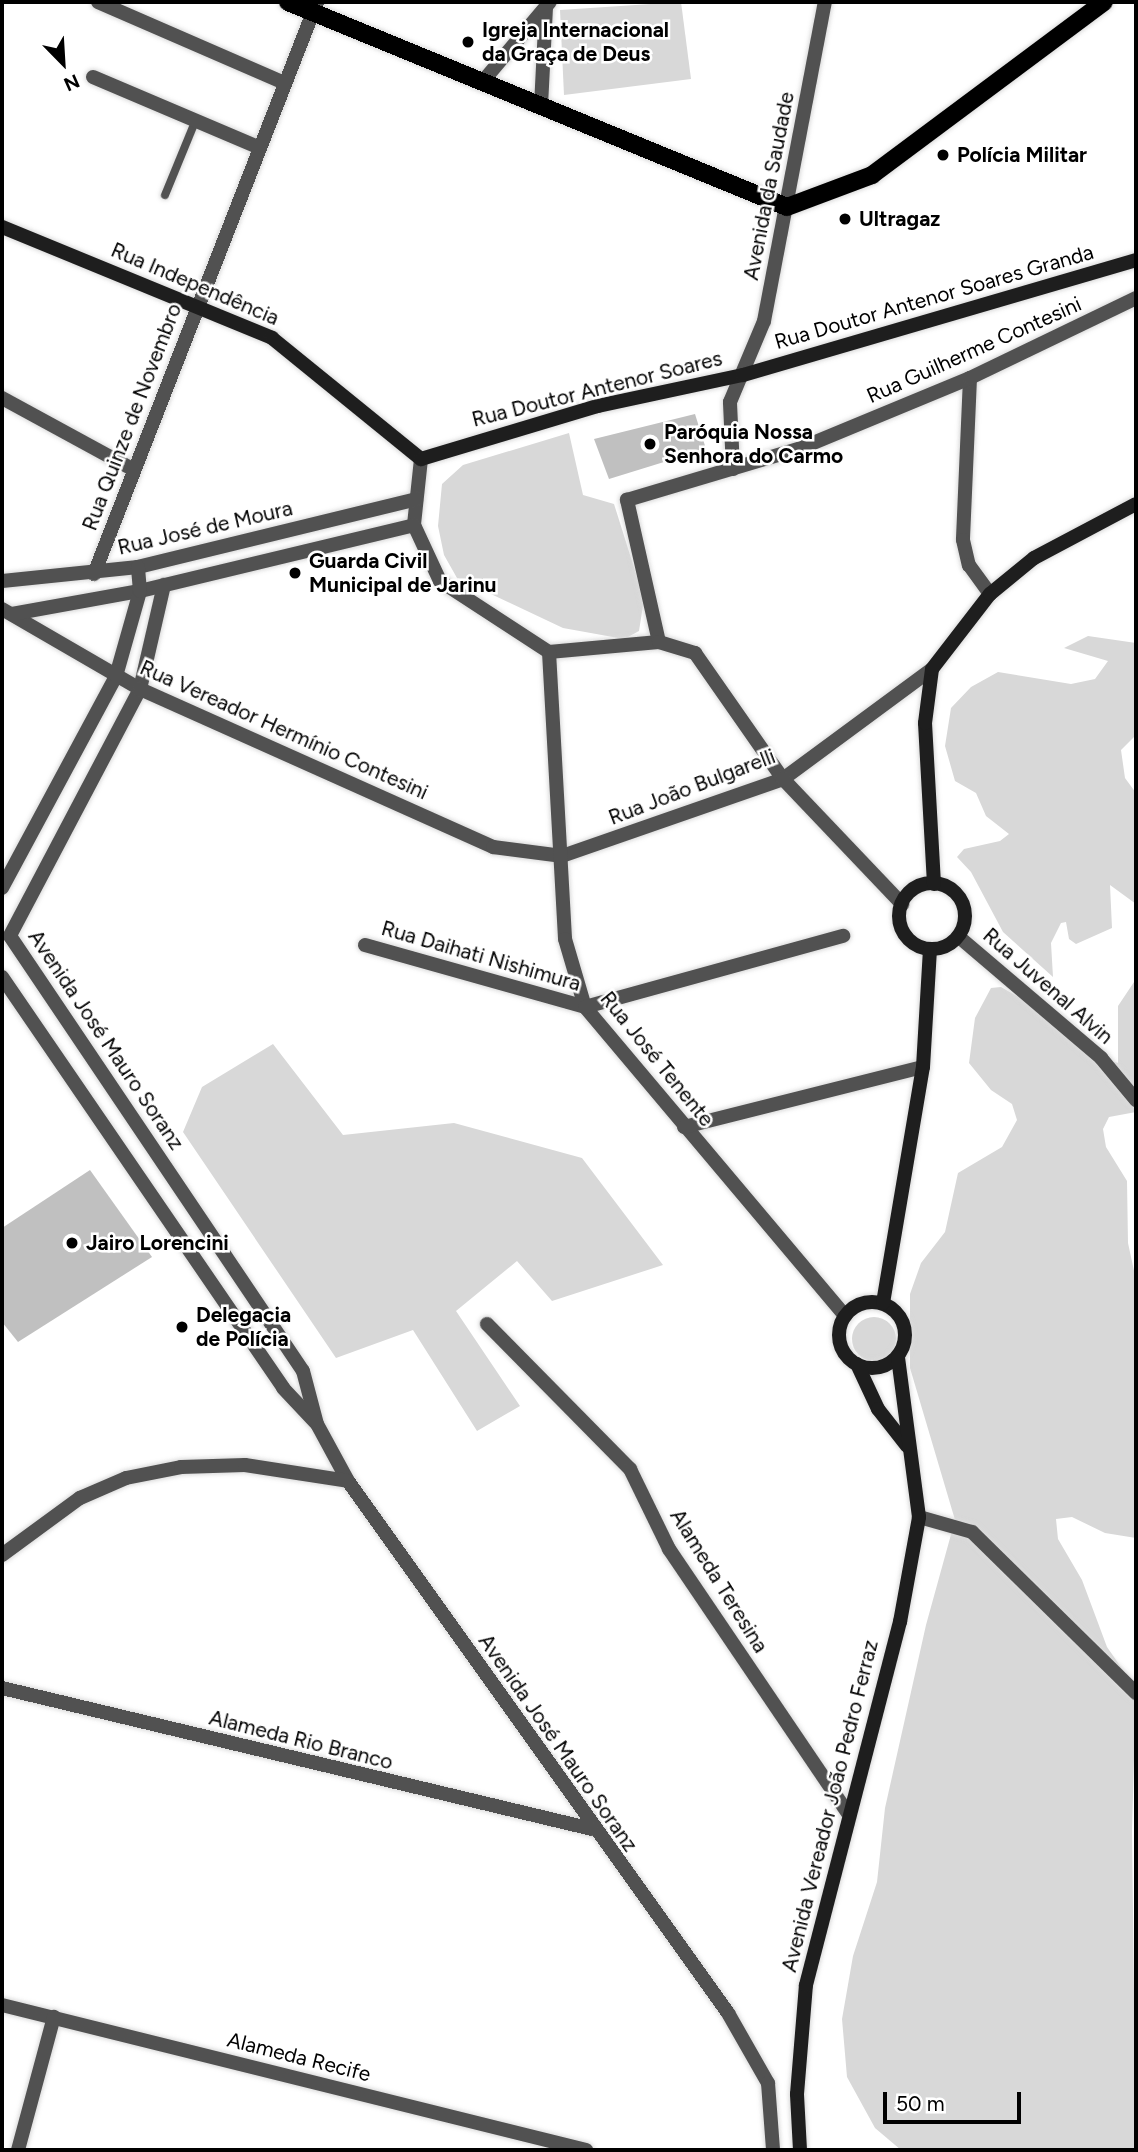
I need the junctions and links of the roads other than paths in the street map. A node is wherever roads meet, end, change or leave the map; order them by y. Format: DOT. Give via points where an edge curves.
graph roads {
  1 [pos="98,2"];
  2 [pos="288,2"];
  3 [pos="825,2"];
  4 [pos="1104,2"];
  5 [pos="548,5"];
  6 [pos="315,7"];
  7 [pos="93,77"];
  8 [pos="484,80"];
  9 [pos="284,83"];
  10 [pos="541,106"];
  11 [pos="195,122"];
  12 [pos="260,148"];
  13 [pos="165,195"];
  14 [pos="787,207"];
  15 [pos="2,227"];
  16 [pos="1136,260"];
  17 [pos="1136,298"];
  18 [pos="198,305"];
  19 [pos="743,375"];
  20 [pos="970,378"];
  21 [pos="2,398"];
  22 [pos="421,459"];
  23 [pos="132,469"];
  24 [pos="733,469"];
  25 [pos="416,499"];
  26 [pos="1136,505"];
  27 [pos="414,525"];
  28 [pos="269,534"];
  29 [pos="272,556"];
  30 [pos="138,567"];
  31 [pos="94,574"];
  32 [pos="2,581"];
  33 [pos="164,585"];
  34 [pos="140,591"];
  35 [pos="990,594"];
  36 [pos="7,612"];
  37 [pos="659,642"];
  38 [pos="549,652"];
  39 [pos="932,669"];
  40 [pos="116,676"];
  41 [pos="139,689"];
  42 [pos="783,779"];
  43 [pos="562,856"];
  44 [pos="934,884"];
  45 [pos="2,888"];
  46 [pos="902,904"];
  47 [pos="6,935"];
  48 [pos="842,936"];
  49 [pos="959,937"];
  50 [pos="365,945"];
  51 [pos="930,949"];
  52 [pos="2,977"];
  53 [pos="584,1007"];
  54 [pos="923,1067"];
  55 [pos="1136,1100"];
  56 [pos="684,1126"];
  57 [pos="883,1303"];
  58 [pos="845,1316"];
  59 [pos="487,1324"];
  60 [pos="898,1357"];
  61 [pos="857,1364"];
  62 [pos="317,1424"];
  63 [pos="907,1446"];
  64 [pos="348,1481"];
  65 [pos="919,1517"];
  66 [pos="2,1555"];
  67 [pos="2,1688"];
  68 [pos="1136,1693"];
  69 [pos="847,1812"];
  70 [pos="592,1829"];
  71 [pos="2,2005"];
  72 [pos="54,2017"];
  73 [pos="18,2150"];
  74 [pos="586,2150"];
  75 [pos="773,2150"];
  76 [pos="800,2150"];
  1 -- 9 [label="street"];
  2 -- 6 [label="main road"];
  3 -- 14 [label="street, Avenida da Saudade"];
  4 -- 14 [label="main road" via="872,175"];
  5 -- 8 [label="street"];
  5 -- 10 [label="street"];
  6 -- 8 [label="main road"];
  6 -- 9 [label="street, Rua Quinze de Novembro"];
  7 -- 11 [label="street"];
  8 -- 10 [label="main road"];
  9 -- 12 [label="street, Rua Quinze de Novembro"];
  10 -- 14 [label="main road"];
  11 -- 12 [label="street"];
  11 -- 13 [label="lane"];
  12 -- 18 [label="street, Rua Quinze de Novembro"];
  14 -- 19 [label="street, Avenida da Saudade" via="764,321"];
  15 -- 18 [label="main road, Rua Independência"];
  16 -- 19 [label="main road, Rua Doutor Antenor Soares Granda"];
  17 -- 20 [label="street, Rua Guilherme Contesini"];
  18 -- 22 [label="main road, Rua Independência" via="272,338"];
  18 -- 23 [label="street, Rua Quinze de Novembro"];
  19 -- 22 [label="main road, Rua Doutor Antenor Soares" via="598,406"];
  19 -- 24 [label="street, Avenida da Saudade" via="730,401"];
  20 -- 24 [label="street, Rua Guilherme Contesini" via="801,449"];
  20 -- 35 [label="street" via="963,540 969,565"];
  21 -- 23 [label="street"];
  22 -- 25 [label="street"];
  23 -- 31 [label="street, Rua Quinze de Novembro"];
  24 -- 37 [label="street, Rua Guilherme Contesini" via="627,500"];
  25 -- 27 [label="street"];
  25 -- 28 [label="street, Rua José de Moura"];
  26 -- 35 [label="main road" via="1034,558"];
  27 -- 29 [label="street, Rua José de Moura"];
  27 -- 38 [label="street" via="440,581"];
  28 -- 29 [label="street"];
  28 -- 30 [label="street, Rua José de Moura"];
  29 -- 33 [label="street, Rua José de Moura"];
  30 -- 31 [label="street, Rua José de Moura"];
  30 -- 34 [label="street"];
  31 -- 32 [label="street, Rua José de Moura"];
  33 -- 34 [label="street, Rua José de Moura"];
  33 -- 41 [label="street, Avenida José Mauro Soranz"];
  34 -- 36 [label="street, Rua José de Moura"];
  34 -- 40 [label="street"];
  35 -- 39 [label="main road"];
  36 -- 40 [label="street, Rua Vereador Hermínio Contesini"];
  37 -- 38 [label="street"];
  37 -- 42 [label="street" via="695,653"];
  38 -- 43 [label="street, Rua José Tenente"];
  39 -- 42 [label="street, Rua João Bulgarelli"];
  39 -- 44 [label="main road" via="925,723"];
  40 -- 41 [label="street, Rua Vereador Hermínio Contesini"];
  40 -- 45 [label="street"];
  41 -- 43 [label="street, Rua Vereador Hermínio Contesini" via="493,847"];
  41 -- 47 [label="street, Avenida José Mauro Soranz"];
  42 -- 43 [label="street, Rua João Bulgarelli"];
  42 -- 46 [label="street"];
  43 -- 53 [label="street, Rua José Tenente" via="565,939"];
  44 -- 46 [label="main road" via="915,888"];
  44 -- 49 [label="main road" via="948,887 963,904"];
  46 -- 51 [label="main road" via="904,934"];
  47 -- 62 [label="street, Avenida José Mauro Soranz" via="303,1371"];
  48 -- 53 [label="street"];
  49 -- 51 [label="main road"];
  49 -- 55 [label="street, Rua Juvenal Alvin" via="1101,1058"];
  50 -- 53 [label="street, Rua Daihati Nishimura"];
  51 -- 54 [label="main road"];
  52 -- 62 [label="street, Avenida José Mauro Soranz" via="283,1388"];
  53 -- 56 [label="street, Rua José Tenente"];
  54 -- 56 [label="street"];
  54 -- 57 [label="main road"];
  56 -- 58 [label="street, Rua José Tenente"];
  57 -- 58 [label="main road" via="862,1303"];
  57 -- 60 [label="main road" via="905,1326"];
  58 -- 61 [label="main road" via="839,1338"];
  59 -- 69 [label="street, Alameda Teresina" via="630,1469 669,1549"];
  60 -- 61 [label="main road" via="878,1368"];
  60 -- 63 [label="main road, Avenida Vereador João Pedro Ferraz"];
  61 -- 63 [label="main road, Avenida Vereador João Pedro Ferraz" via="878,1409"];
  62 -- 64 [label="street, Avenida José Mauro Soranz"];
  63 -- 65 [label="main road, Avenida Vereador João Pedro Ferraz"];
  64 -- 66 [label="street" via="245,1465 181,1467 126,1478 80,1499"];
  64 -- 70 [label="street, Avenida José Mauro Soranz"];
  65 -- 68 [label="street" via="972,1532"];
  65 -- 69 [label="main road, Avenida Vereador João Pedro Ferraz" via="900,1622"];
  67 -- 70 [label="street, Alameda Rio Branco"];
  69 -- 76 [label="main road, Avenida Vereador João Pedro Ferraz" via="806,1985 797,2094"];
  70 -- 75 [label="street, Avenida José Mauro Soranz" via="728,2014 768,2083"];
  71 -- 72 [label="street, Alameda Recife"];
  72 -- 73 [label="street"];
  72 -- 74 [label="street, Alameda Recife"];
}
